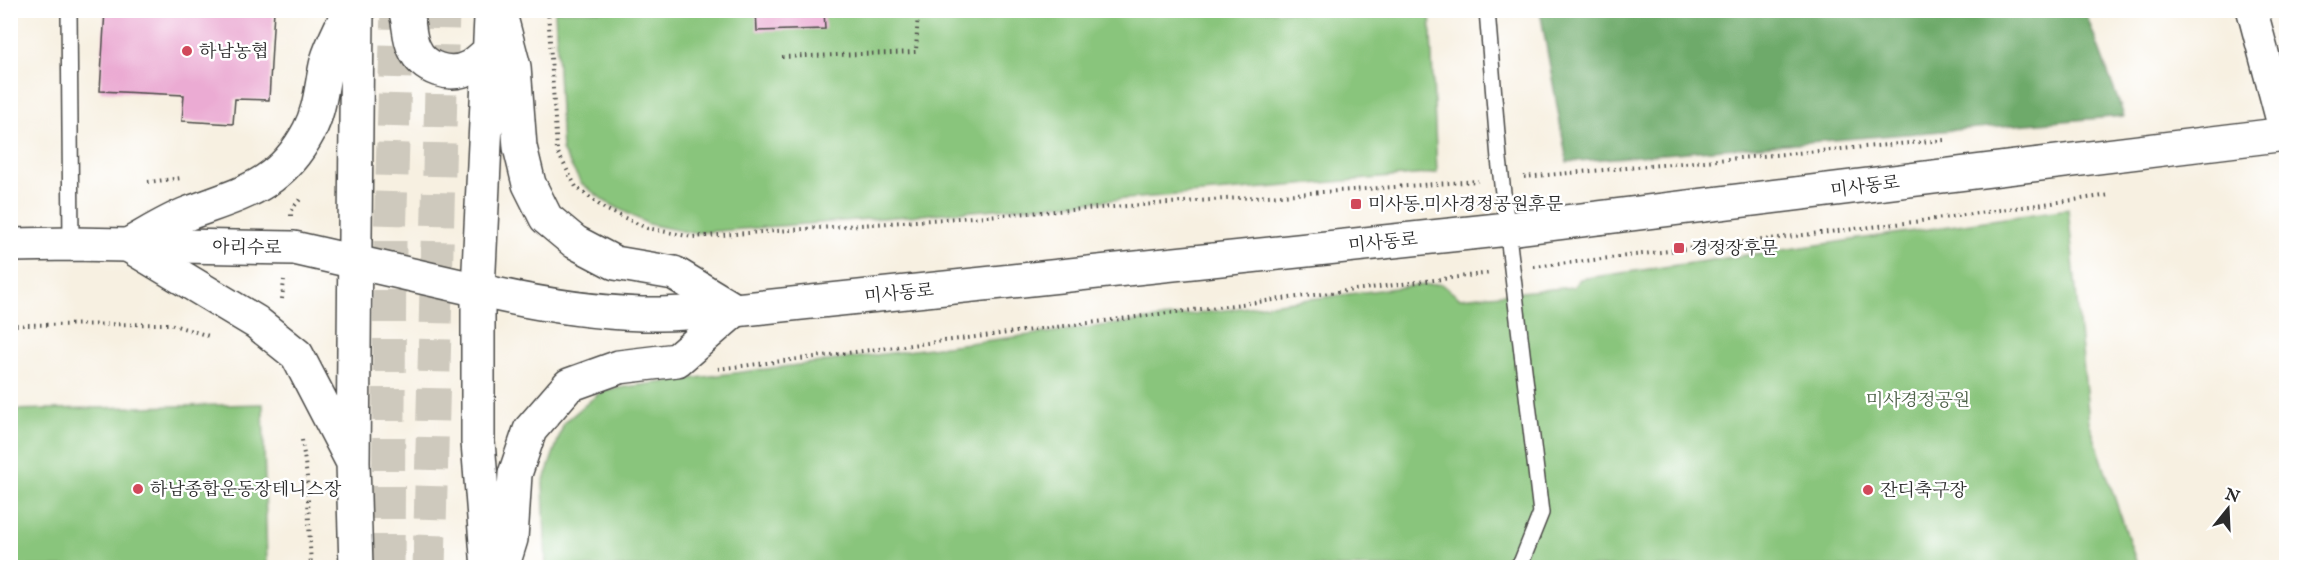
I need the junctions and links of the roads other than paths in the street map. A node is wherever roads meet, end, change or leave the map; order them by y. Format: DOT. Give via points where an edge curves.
graph roads {
  1 [pos="69,10"];
  2 [pos="349,10"];
  3 [pos="357,10"];
  4 [pos="405,10"];
  5 [pos="491,10"];
  6 [pos="500,10"];
  7 [pos="1487,10"];
  8 [pos="2252,10"];
  9 [pos="489,52"];
  10 [pos="2286,134"];
  11 [pos="1508,229"];
  12 [pos="71,244"];
  13 [pos="10,245"];
  14 [pos="128,245"];
  15 [pos="356,260"];
  16 [pos="478,290"];
  17 [pos="735,310"];
  18 [pos="353,462"];
  19 [pos="356,567"];
  20 [pos="488,567"];
  21 [pos="502,567"];
  22 [pos="1515,567"];
  1 -- 12 [label="lane"];
  2 -- 14 [label="main road" via="328,59 319,106 290,160 270,180 187,214"];
  3 -- 15 [label="main road"];
  4 -- 9 [label="main road" via="413,47 421,61 434,69 454,71 470,67"];
  5 -- 9 [label="main road"];
  6 -- 17 [label="main road" via="514,67 520,147 530,184 546,218 575,242 615,263 674,273"];
  7 -- 11 [label="lane"];
  8 -- 10 [label="street"];
  9 -- 16 [label="main road"];
  10 -- 11 [label="main road, 미사동로"];
  11 -- 17 [label="main road, 미사동로"];
  11 -- 22 [label="lane" via="1541,513 1521,563"];
  12 -- 13 [label="main road, 아리수로"];
  12 -- 14 [label="main road, 아리수로"];
  14 -- 15 [label="main road, 아리수로" via="294,248"];
  14 -- 18 [label="main road" via="256,322 297,355"];
  15 -- 16 [label="main road, 아리수로"];
  15 -- 18 [label="main road"];
  16 -- 17 [label="main road, 미사동로" via="552,305 643,314"];
  16 -- 20 [label="main road" via="478,442"];
  17 -- 21 [label="main road" via="677,360 619,367 569,385 530,430 515,474 511,539"];
  18 -- 19 [label="main road"];
}
